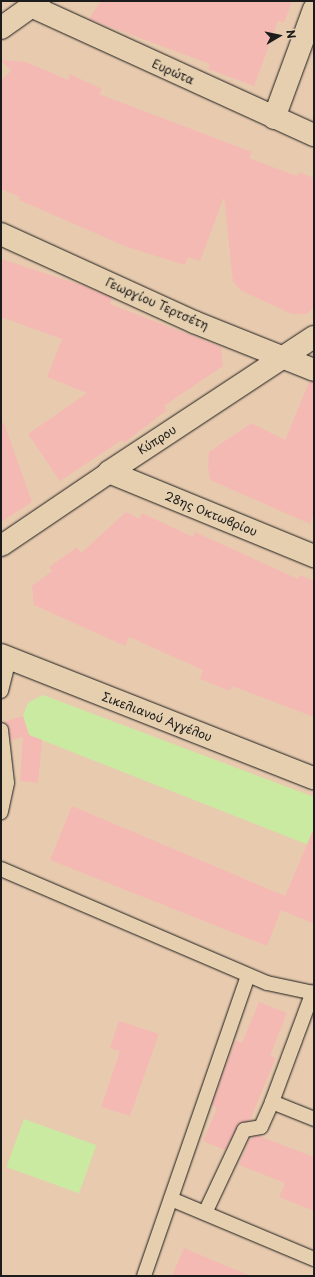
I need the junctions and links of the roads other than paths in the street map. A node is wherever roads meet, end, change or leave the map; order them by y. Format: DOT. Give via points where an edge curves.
graph roads {
  1 [pos="36,4"];
  2 [pos="314,9"];
  3 [pos="1,28"];
  4 [pos="274,118"];
  5 [pos="314,135"];
  6 [pos="1,234"];
  7 [pos="314,337"];
  8 [pos="283,358"];
  9 [pos="314,370"];
  10 [pos="109,472"];
  11 [pos="1,545"];
  12 [pos="314,556"];
  13 [pos="5,658"];
  14 [pos="1,691"];
  15 [pos="1,730"];
  16 [pos="314,778"];
  17 [pos="1,812"];
  18 [pos="1,869"];
  19 [pos="248,975"];
  20 [pos="313,993"];
  21 [pos="272,1102"];
  22 [pos="314,1119"];
  23 [pos="171,1199"];
  24 [pos="205,1213"];
  25 [pos="314,1259"];
  26 [pos="144,1276"];
  1 -- 3 [label="street"];
  1 -- 4 [label="street, Ευρώτα"];
  2 -- 4 [label="street"];
  4 -- 5 [label="street, Ευρώτα"];
  6 -- 8 [label="street, Γεωργίου Τερτσέτη"];
  7 -- 8 [label="street, Κύπρου"];
  8 -- 9 [label="street, Γεωργίου Τερτσέτη"];
  8 -- 10 [label="street, Κύπρου"];
  10 -- 11 [label="street, Κύπρου"];
  10 -- 12 [label="street, 28ης Οκτωβρίου"];
  13 -- 14 [label="lane"];
  13 -- 16 [label="street, Σικελιανού Αγγέλου"];
  15 -- 17 [label="lane" via="7,783"];
  18 -- 19 [label="lane"];
  19 -- 20 [label="lane"];
  19 -- 23 [label="lane"];
  20 -- 21 [label="lane"];
  21 -- 22 [label="lane"];
  21 -- 24 [label="lane" via="260,1128 244,1130"];
  23 -- 24 [label="lane"];
  23 -- 26 [label="lane"];
  24 -- 25 [label="lane"];
}
